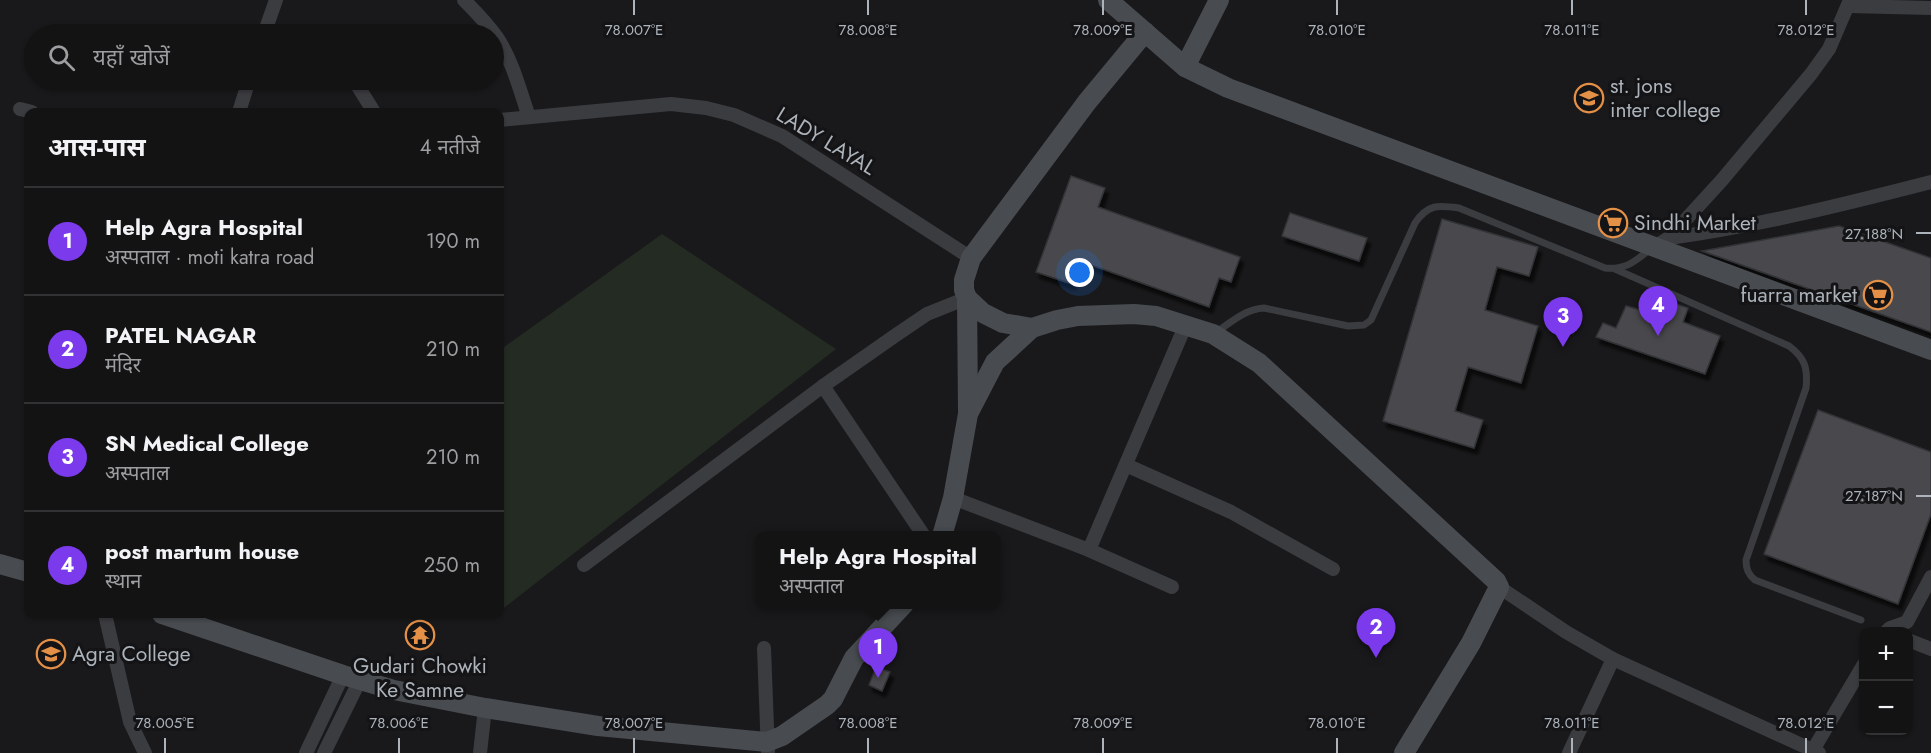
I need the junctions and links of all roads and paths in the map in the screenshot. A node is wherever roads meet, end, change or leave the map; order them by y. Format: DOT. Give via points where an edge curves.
graph roads {
  1 [pos="276,0"];
  2 [pos="464,0"];
  3 [pos="1108,0"];
  4 [pos="1219,0"];
  5 [pos="1849,3"];
  6 [pos="1931,8"];
  7 [pos="268,24"];
  8 [pos="487,24"];
  9 [pos="1145,32"];
  10 [pos="504,51"];
  11 [pos="1185,67"];
  12 [pos="246,90"];
  13 [pos="360,90"];
  14 [pos="240,108"];
  15 [pos="372,108"];
  16 [pos="529,117"];
  17 [pos="504,120"];
  18 [pos="1931,182"];
  19 [pos="1661,242"];
  20 [pos="971,258"];
  21 [pos="1615,269"];
  22 [pos="967,298"];
  23 [pos="1186,324"];
  24 [pos="1032,328"];
  25 [pos="1213,334"];
  26 [pos="1931,350"];
  27 [pos="823,386"];
  28 [pos="968,414"];
  29 [pos="1126,465"];
  30 [pos="953,498"];
  31 [pos="921,531"];
  32 [pos="943,531"];
  33 [pos="1089,550"];
  34 [pos="0,564"];
  35 [pos="584,565"];
  36 [pos="1333,569"];
  37 [pos="24,571"];
  38 [pos="1931,576"];
  39 [pos="1172,587"];
  40 [pos="1499,587"];
  41 [pos="899,609"];
  42 [pos="106,618"];
  43 [pos="174,618"];
  44 [pos="1861,620"];
  45 [pos="1907,627"];
  46 [pos="1913,642"];
  47 [pos="764,648"];
  48 [pos="1931,649"];
  49 [pos="1613,659"];
  50 [pos="1859,671"];
  51 [pos="351,677"];
  52 [pos="485,708"];
  53 [pos="768,748"];
  54 [pos="1816,752"];
  55 [pos="145,753"];
  56 [pos="306,753"];
  57 [pos="324,753"];
  58 [pos="480,753"];
  59 [pos="1404,753"];
  60 [pos="1569,753"];
  1 -- 7 [label="street"];
  2 -- 8 [label="street"];
  3 -- 9 [label="street"];
  4 -- 11 [label="street"];
  5 -- 6 [label="street"];
  5 -- 19 [label="street" via="1829,49 1811,74 1722,180"];
  9 -- 11 [label="street"];
  9 -- 20 [label="street" via="1087,102"];
  10 -- 16 [label="street"];
  11 -- 19 [label="street" via="1228,88"];
  12 -- 14 [label="street"];
  13 -- 15 [label="street"];
  16 -- 17 [label="street, LADY LAYAL"];
  16 -- 20 [label="street, LADY LAYAL" via="671,104 734,116 782,136"];
  18 -- 19 [label="street"];
  19 -- 21 [label="lane" via="1627,267"];
  19 -- 26 [label="street"];
  20 -- 22 [label="street" via="964,280"];
  21 -- 25 [label="lane" via="1459,208 1440,205 1420,215 1371,320 1364,325 1348,326 1256,308"];
  21 -- 44 [label="lane" via="1789,346 1801,355 1806,388 1746,567 1755,580"];
  22 -- 24 [label="street" via="992,318"];
  22 -- 27 [label="street" via="927,314"];
  22 -- 28 [label="street"];
  23 -- 24 [label="street" via="1134,314 1078,316"];
  23 -- 25 [label="street"];
  23 -- 29 [label="street"];
  24 -- 28 [label="street" via="995,362"];
  25 -- 40 [label="street" via="1259,363"];
  27 -- 31 [label="street"];
  27 -- 35 [label="street"];
  28 -- 30 [label="street"];
  29 -- 33 [label="street"];
  29 -- 36 [label="street" via="1231,512"];
  30 -- 32 [label="street"];
  30 -- 33 [label="street"];
  33 -- 39 [label="street"];
  34 -- 37 [label="street"];
  38 -- 45 [label="street"];
  40 -- 49 [label="street"];
  40 -- 59 [label="street" via="1471,643"];
  41 -- 53 [label="street" via="854,658 833,699"];
  42 -- 55 [label="street" via="130,722"];
  43 -- 51 [label="street"];
  46 -- 48 [label="street"];
  47 -- 53 [label="street"];
  49 -- 54 [label="street"];
  49 -- 60 [label="street"];
  50 -- 54 [label="street"];
  51 -- 52 [label="street"];
  51 -- 56 [label="street"];
  51 -- 57 [label="street"];
  52 -- 53 [label="street"];
  52 -- 58 [label="street"];
}
